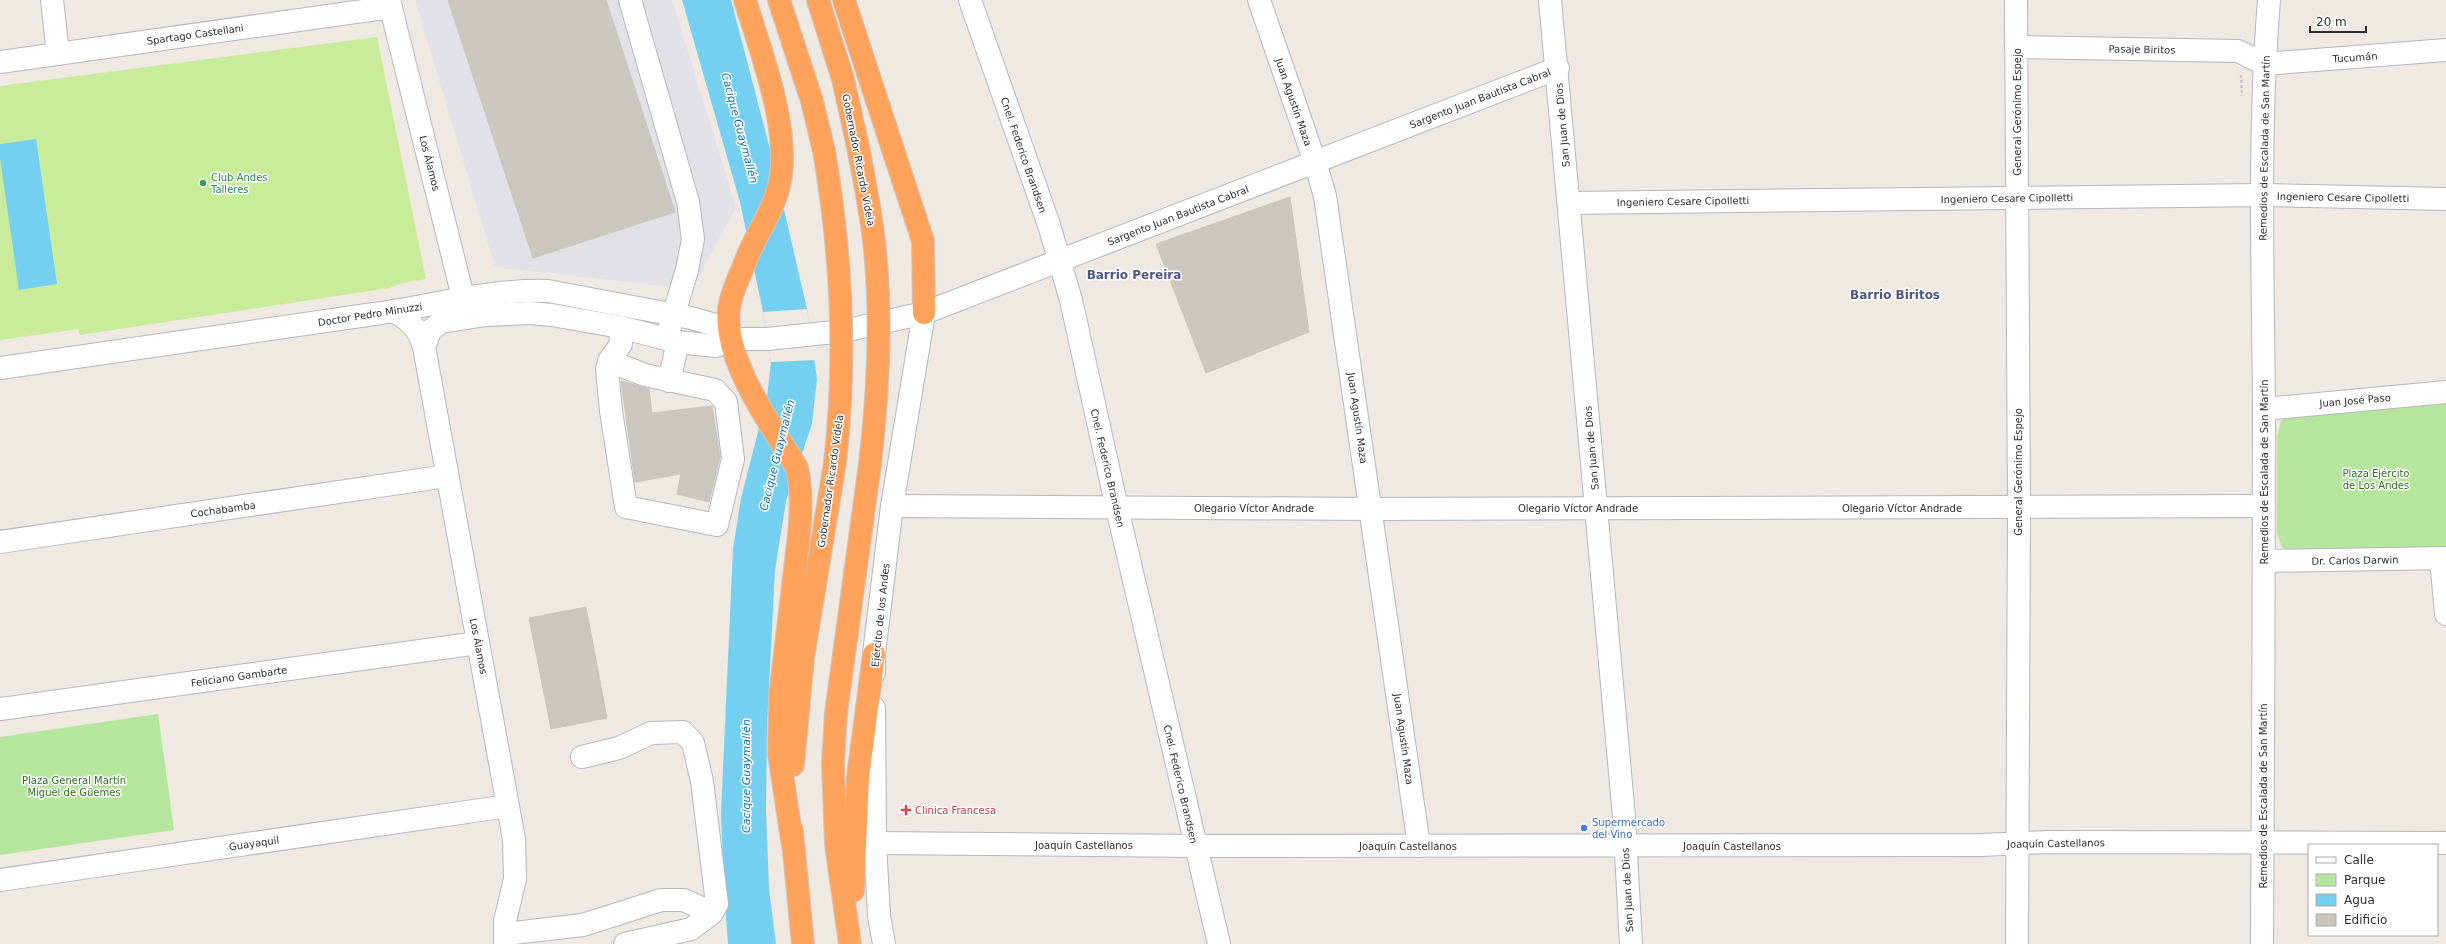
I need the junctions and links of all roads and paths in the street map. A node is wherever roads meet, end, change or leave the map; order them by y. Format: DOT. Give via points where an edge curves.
graph roads {
  1 [pos="52,0"];
  2 [pos="630,0"];
  3 [pos="745,0"];
  4 [pos="779,0"];
  5 [pos="818,0"];
  6 [pos="844,0"];
  7 [pos="970,0"];
  8 [pos="1259,0"];
  9 [pos="1550,0"];
  10 [pos="2016,0"];
  11 [pos="2269,0"];
  12 [pos="390,3"];
  13 [pos="2016,47"];
  14 [pos="2446,50"];
  15 [pos="58,54"];
  16 [pos="0,62"];
  17 [pos="2264,64"];
  18 [pos="1558,68"];
  19 [pos="1315,162"];
  20 [pos="2263,195"];
  21 [pos="2017,198"];
  22 [pos="2446,199"];
  23 [pos="1569,202"];
  24 [pos="1060,260"];
  25 [pos="463,297"];
  26 [pos="393,312"];
  27 [pos="924,313"];
  28 [pos="486,314"];
  29 [pos="674,316"];
  30 [pos="620,327"];
  31 [pos="732,339"];
  32 [pos="672,340"];
  33 [pos="424,347"];
  34 [pos="609,361"];
  35 [pos="0,368"];
  36 [pos="669,381"];
  37 [pos="2446,392"];
  38 [pos="2264,409"];
  39 [pos="447,476"];
  40 [pos="892,506"];
  41 [pos="2264,506"];
  42 [pos="1117,508"];
  43 [pos="1597,508"];
  44 [pos="2019,508"];
  45 [pos="1371,509"];
  46 [pos="0,542"];
  47 [pos="2443,559"];
  48 [pos="2264,561"];
  49 [pos="2446,614"];
  50 [pos="478,643"];
  51 [pos="874,654"];
  52 [pos="0,709"];
  53 [pos="582,757"];
  54 [pos="508,806"];
  55 [pos="2263,843"];
  56 [pos="2446,843"];
  57 [pos="875,844"];
  58 [pos="2017,844"];
  59 [pos="792,846"];
  60 [pos="1196,846"];
  61 [pos="1419,846"];
  62 [pos="1625,846"];
  63 [pos="0,880"];
  64 [pos="712,913"];
  65 [pos="502,936"];
  66 [pos="625,944"];
  67 [pos="803,944"];
  68 [pos="850,944"];
  69 [pos="853,944"];
  70 [pos="884,944"];
  71 [pos="1219,944"];
  72 [pos="1631,944"];
  73 [pos="2017,944"];
  74 [pos="2262,944"];
  1 -- 15 [label="street"];
  2 -- 29 [label="street" via="688,202 693,239"];
  3 -- 31 [label="highway" via="774,92 781,148 779,186 749,251 730,305"];
  4 -- 59 [label="highway, Gobernador Ricardo Videla, bridge" via="810,94 824,151 834,211 842,301 843,373 835,463 797,705 792,784"];
  5 -- 68 [label="highway, Gobernador Ricardo Videla, bridge" via="843,79 857,142 873,234 878,305 878,384 870,464 836,713 833,764 836,844"];
  6 -- 27 [label="highway" via="922,240"];
  7 -- 24 [label="street, Cnel. Federico Brandsen"];
  8 -- 19 [label="street, Juan Agustín Maza"];
  9 -- 18 [label="street, San Juan de Dios"];
  10 -- 13 [label="street, General Gerónimo Espejo"];
  11 -- 17 [label="street, Remedios de Escalada de San Martín"];
  12 -- 15 [label="street, Spartago Castellani"];
  12 -- 25 [label="street, Los Álamos"];
  13 -- 17 [label="street, Pasaje Biritos" via="2238,51"];
  13 -- 21 [label="street, General Gerónimo Espejo"];
  14 -- 17 [label="street, Tucumán"];
  15 -- 16 [label="street, Spartago Castellani"];
  17 -- 20 [label="street, Remedios de Escalada de San Martín"];
  18 -- 19 [label="street, Sargento Juan Bautista Cabral"];
  18 -- 23 [label="street, San Juan de Dios"];
  19 -- 24 [label="street, Sargento Juan Bautista Cabral"];
  19 -- 45 [label="street, Juan Agustín Maza" via="1325,196"];
  20 -- 21 [label="street, Ingeniero Cesare Cipolletti"];
  20 -- 22 [label="street, Ingeniero Cesare Cipolletti"];
  20 -- 38 [label="street, Remedios de Escalada de San Martín"];
  21 -- 23 [label="street, Ingeniero Cesare Cipolletti"];
  21 -- 44 [label="street, General Gerónimo Espejo"];
  23 -- 43 [label="street, San Juan de Dios"];
  24 -- 27 [label="street, Sargento Juan Bautista Cabral"];
  24 -- 42 [label="street, Cnel. Federico Brandsen"];
  25 -- 26 [label="street, Doctor Pedro Minuzzi"];
  25 -- 28 [label="street" via="471,309"];
  25 -- 29 [label="street, Doctor Pedro Minuzzi" via="502,291 548,291"];
  26 -- 33 [label="street, Los Álamos" via="412,323"];
  26 -- 35 [label="street, Doctor Pedro Minuzzi"];
  27 -- 31 [label="street, Sargento Juan Bautista Cabral" via="864,328 791,337"];
  27 -- 40 [label="street, Ejército de los Andes"];
  28 -- 30 [label="street" via="552,315"];
  28 -- 33 [label="street" via="441,322 430,331"];
  29 -- 31 [label="street, Doctor Pedro Minuzzi" via="719,326"];
  29 -- 32 [label="street"];
  30 -- 32 [label="street"];
  30 -- 34 [label="street" via="621,344"];
  31 -- 32 [label="street" via="716,346"];
  31 -- 59 [label="highway" via="741,373 797,468 801,512 780,696 779,726 779,754"];
  32 -- 36 [label="street"];
  33 -- 39 [label="street, Los Álamos"];
  34 -- 36 [label="street"];
  34 -- 36 [label="street" via="607,370 610,411 626,508 717,525 733,458 726,402 715,390"];
  37 -- 38 [label="street, Juan José Paso"];
  38 -- 41 [label="street, Remedios de Escalada de San Martín"];
  39 -- 46 [label="street, Cochabamba"];
  39 -- 50 [label="street, Los Álamos"];
  40 -- 42 [label="street, Olegario Víctor Andrade"];
  40 -- 51 [label="street, Ejército de los Andes"];
  41 -- 44 [label="street, Olegario Víctor Andrade"];
  41 -- 48 [label="street, Remedios de Escalada de San Martín"];
  42 -- 45 [label="street, Olegario Víctor Andrade"];
  42 -- 60 [label="street, Cnel. Federico Brandsen"];
  43 -- 44 [label="street, Olegario Víctor Andrade"];
  43 -- 45 [label="street, Olegario Víctor Andrade"];
  43 -- 62 [label="street, San Juan de Dios"];
  44 -- 58 [label="street, General Gerónimo Espejo"];
  45 -- 61 [label="street, Juan Agustín Maza"];
  47 -- 48 [label="street, Dr. Carlos Darwin"];
  47 -- 49 [label="street"];
  48 -- 55 [label="street, Remedios de Escalada de San Martín"];
  50 -- 52 [label="street, Feliciano Gambarte"];
  50 -- 54 [label="street, Los Álamos"];
  51 -- 57 [label="street, Ejército de los Andes"];
  51 -- 69 [label="highway" via="858,777 853,873"];
  53 -- 64 [label="street" via="619,748 651,733 683,732 693,743 702,781 714,870 717,904"];
  54 -- 63 [label="street, Guayaquil"];
  54 -- 65 [label="street, Los Álamos" via="516,859 511,900"];
  55 -- 56 [label="street, Joaquín Castellanos"];
  55 -- 58 [label="street, Joaquín Castellanos"];
  55 -- 74 [label="street, Remedios de Escalada de San Martín"];
  57 -- 60 [label="street, Joaquín Castellanos"];
  57 -- 70 [label="street, Ejército de los Andes" via="877,900"];
  58 -- 62 [label="street, Joaquín Castellanos"];
  58 -- 73 [label="street, General Gerónimo Espejo"];
  59 -- 67 [label="highway, Gobernador Ricardo Videla"];
  60 -- 61 [label="street, Joaquín Castellanos"];
  60 -- 71 [label="street, Cnel. Federico Brandsen"];
  61 -- 62 [label="street, Joaquín Castellanos"];
  62 -- 72 [label="street, San Juan de Dios"];
  64 -- 65 [label="street" via="684,900 662,900 583,924"];
  64 -- 66 [label="street" via="691,929"];
}
